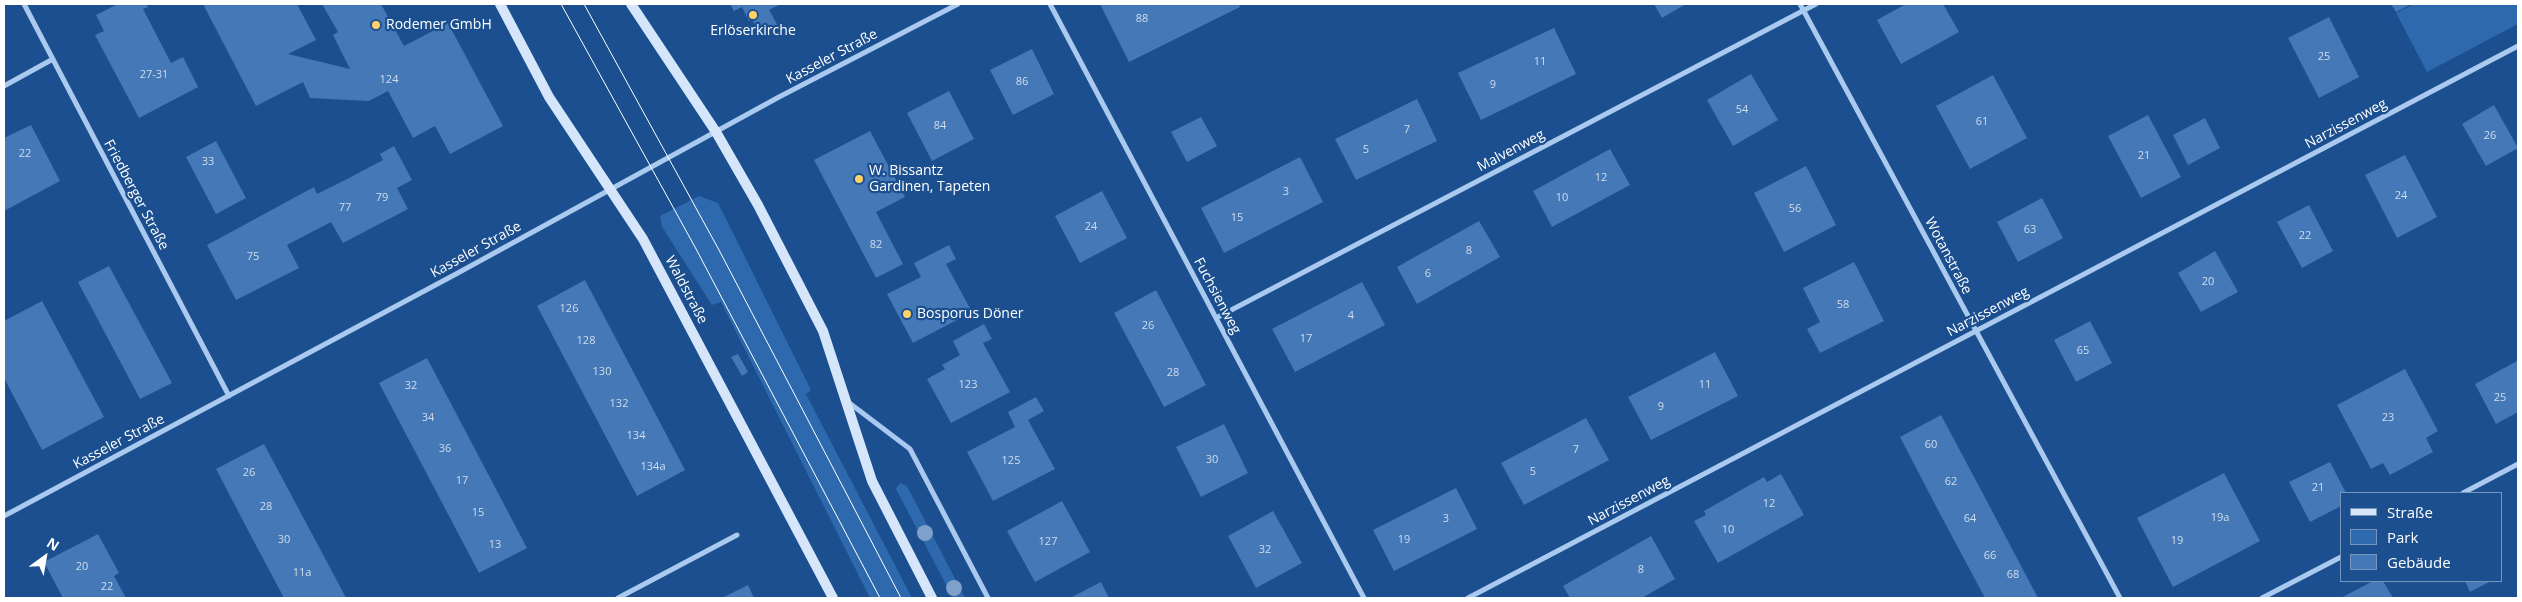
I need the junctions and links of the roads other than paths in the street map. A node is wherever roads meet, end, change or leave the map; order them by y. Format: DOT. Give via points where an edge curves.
graph roads {
  1 [pos="24,4"];
  2 [pos="500,4"];
  3 [pos="631,4"];
  4 [pos="958,4"];
  5 [pos="1050,4"];
  6 [pos="1800,4"];
  7 [pos="1816,4"];
  8 [pos="1804,10"];
  9 [pos="2518,46"];
  10 [pos="53,59"];
  11 [pos="4,86"];
  12 [pos="716,132"];
  13 [pos="608,190"];
  14 [pos="1216,318"];
  15 [pos="1976,332"];
  16 [pos="229,396"];
  17 [pos="846,400"];
  18 [pos="2518,464"];
  19 [pos="2465,492"];
  20 [pos="4,516"];
  21 [pos="737,535"];
  22 [pos="2340,558"];
  23 [pos="618,598"];
  24 [pos="833,598"];
  25 [pos="932,598"];
  26 [pos="988,598"];
  27 [pos="1364,598"];
  28 [pos="1468,598"];
  29 [pos="2120,598"];
  30 [pos="2262,598"];
  1 -- 10 [label="street, Friedberger Straße"];
  2 -- 13 [label="main road, Waldstraße" via="549,97"];
  3 -- 12 [label="main road"];
  4 -- 12 [label="street, Kasseler Straße"];
  5 -- 14 [label="street, Fuchsienweg"];
  6 -- 8 [label="street, Wotanstraße"];
  7 -- 8 [label="street, Malvenweg"];
  8 -- 14 [label="street, Malvenweg"];
  8 -- 15 [label="street, Wotanstraße"];
  9 -- 15 [label="street, Narzissenweg"];
  10 -- 11 [label="street"];
  10 -- 16 [label="street, Friedberger Straße"];
  12 -- 13 [label="street, Kasseler Straße"];
  12 -- 17 [label="main road" via="823,331"];
  13 -- 16 [label="street, Kasseler Straße"];
  13 -- 24 [label="main road, Waldstraße" via="643,240"];
  14 -- 27 [label="street, Fuchsienweg"];
  15 -- 28 [label="street, Narzissenweg"];
  15 -- 29 [label="street, Wotanstraße"];
  16 -- 20 [label="street, Kasseler Straße"];
  17 -- 25 [label="main road" via="872,481"];
  17 -- 26 [label="street" via="910,449"];
  18 -- 19 [label="street"];
  21 -- 23 [label="street"];
  22 -- 30 [label="street"];
}
